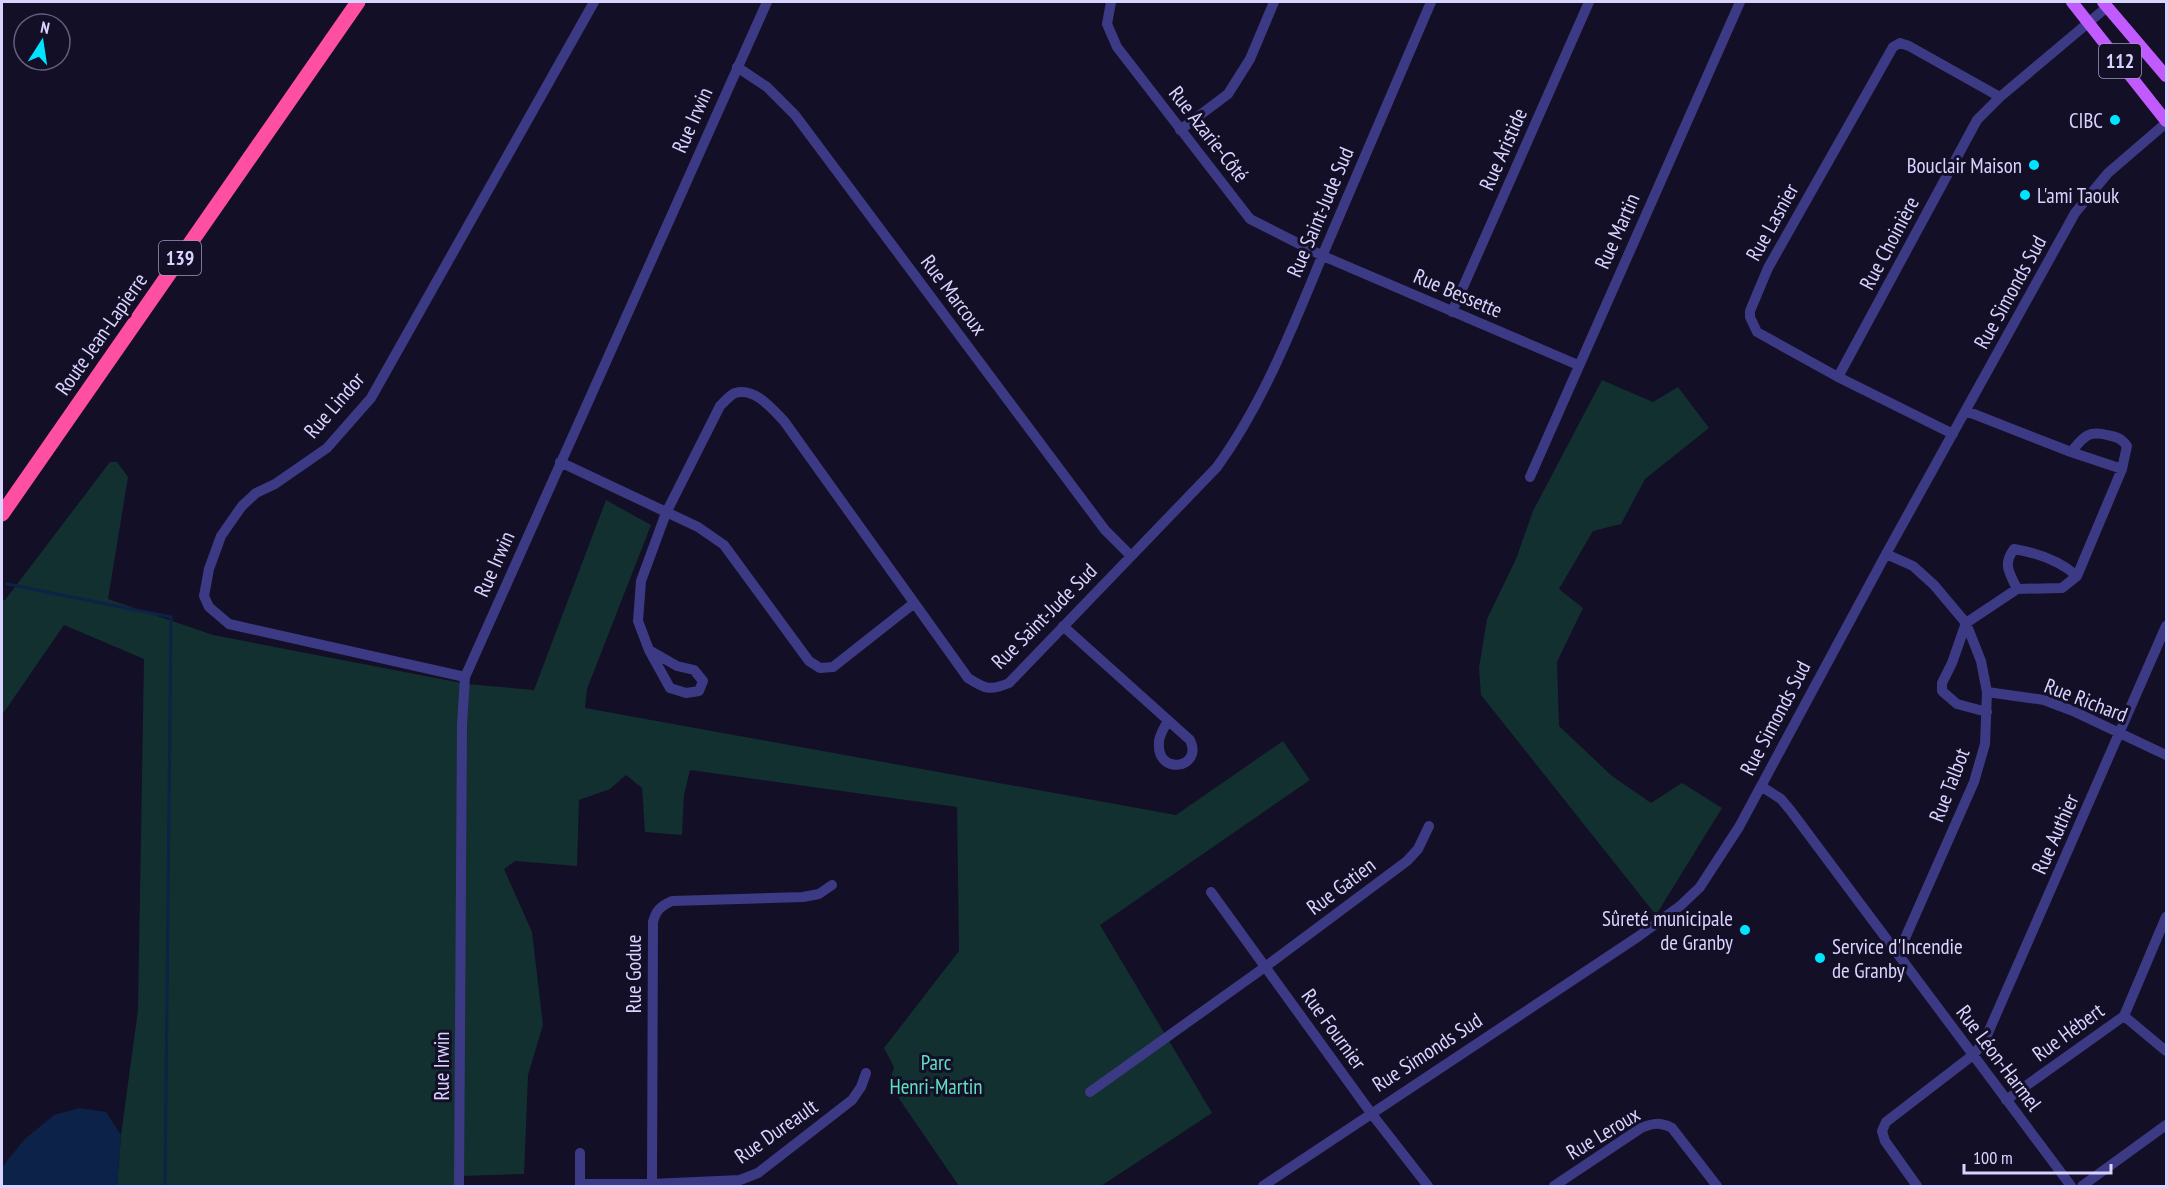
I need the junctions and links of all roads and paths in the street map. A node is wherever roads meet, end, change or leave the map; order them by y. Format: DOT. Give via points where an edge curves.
graph roads {
  1 [pos="358,2"];
  2 [pos="594,2"];
  3 [pos="767,2"];
  4 [pos="1111,2"];
  5 [pos="1274,2"];
  6 [pos="1431,2"];
  7 [pos="1589,2"];
  8 [pos="1740,2"];
  9 [pos="2072,2"];
  10 [pos="2105,4"];
  11 [pos="2090,22"];
  12 [pos="737,67"];
  13 [pos="2166,76"];
  14 [pos="2000,97"];
  15 [pos="2166,122"];
  16 [pos="1180,130"];
  17 [pos="1323,256"];
  18 [pos="1452,312"];
  19 [pos="1578,365"];
  20 [pos="1838,377"];
  21 [pos="1966,411"];
  22 [pos="1953,434"];
  23 [pos="2071,452"];
  24 [pos="560,462"];
  25 [pos="2122,469"];
  26 [pos="1530,477"];
  27 [pos="666,513"];
  28 [pos="2,514"];
  29 [pos="1886,554"];
  30 [pos="1131,556"];
  31 [pos="2077,576"];
  32 [pos="2018,590"];
  33 [pos="913,604"];
  34 [pos="1966,623"];
  35 [pos="1063,626"];
  36 [pos="2166,626"];
  37 [pos="649,650"];
  38 [pos="465,677"];
  39 [pos="1987,692"];
  40 [pos="1988,712"];
  41 [pos="1168,720"];
  42 [pos="2120,733"];
  43 [pos="2166,755"];
  44 [pos="1761,786"];
  45 [pos="1430,826"];
  46 [pos="832,885"];
  47 [pos="1211,892"];
  48 [pos="2166,917"];
  49 [pos="1898,954"];
  50 [pos="1265,967"];
  51 [pos="2124,1016"];
  52 [pos="2166,1051"];
  53 [pos="1973,1055"];
  54 [pos="866,1073"];
  55 [pos="1090,1092"];
  56 [pos="2007,1100"];
  57 [pos="1371,1113"];
  58 [pos="2166,1125"];
  59 [pos="580,1153"];
  60 [pos="652,1184"];
  61 [pos="580,1185"];
  62 [pos="459,1186"];
  63 [pos="1263,1186"];
  64 [pos="1428,1186"];
  65 [pos="1554,1186"];
  66 [pos="1717,1186"];
  67 [pos="1917,1186"];
  68 [pos="2071,1186"];
  69 [pos="2082,1186"];
  1 -- 28 [label="highway, Route Jean-Lapierre / 139"];
  2 -- 38 [label="street, Rue Lindor" via="371,398 327,448 242,506 221,536 209,569 204,596 209,607 229,624"];
  3 -- 12 [label="street, Rue Irwin"];
  4 -- 16 [label="street, Rue Azarie-Côté" via="1107,24 1117,47"];
  5 -- 16 [label="street" via="1250,58 1228,94"];
  6 -- 17 [label="street, Rue Saint-Jude Sud"];
  7 -- 18 [label="street, Rue Aristide"];
  8 -- 19 [label="street, Rue Martin"];
  9 -- 11 [label="main road, 112"];
  10 -- 11 [label="street, Rue Choinière"];
  10 -- 13 [label="main road, 112"];
  11 -- 14 [label="street, Rue Choinière"];
  11 -- 15 [label="main road, 112"];
  12 -- 24 [label="street, Rue Irwin"];
  12 -- 30 [label="street, Rue Marcoux" via="767,87 795,115 1105,530"];
  14 -- 20 [label="street, Rue Choinière" via="1977,120"];
  14 -- 20 [label="street, Rue Lasnier" via="1909,46 1893,46 1768,268 1750,311 1757,332"];
  15 -- 21 [label="street, Rue Simonds Sud" via="2108,173 2075,213"];
  16 -- 17 [label="street, Rue Azarie-Côté" via="1250,219"];
  17 -- 18 [label="street, Rue Bessette"];
  17 -- 30 [label="street, Rue Saint-Jude Sud" via="1236,440 1217,466"];
  18 -- 19 [label="street, Rue Bessette"];
  19 -- 26 [label="street, Rue Martin"];
  20 -- 22 [label="street, Rue Lasnier"];
  21 -- 22 [label="street, Rue Simonds Sud"];
  21 -- 23 [label="street"];
  22 -- 29 [label="street, Rue Simonds Sud"];
  23 -- 25 [label="street"];
  23 -- 25 [label="street" via="2086,435 2096,432 2121,438 2127,446"];
  24 -- 27 [label="street"];
  24 -- 38 [label="street, Rue Irwin"];
  25 -- 31 [label="street"];
  27 -- 33 [label="street" via="698,527 724,545 809,661 820,668 833,667"];
  27 -- 33 [label="street, Rue Saint-Jude Sud" via="720,406 734,394 750,393 784,421"];
  27 -- 37 [label="street, Rue Saint-Jude Sud" via="641,581 638,621"];
  29 -- 34 [label="street, Rue Talbot" via="1913,566"];
  29 -- 44 [label="street, Rue Simonds Sud"];
  30 -- 35 [label="street, Rue Saint-Jude Sud"];
  31 -- 32 [label="street" via="2062,588"];
  31 -- 32 [label="street" via="2064,564 2014,549 2008,567"];
  32 -- 34 [label="street"];
  33 -- 35 [label="street, Rue Saint-Jude Sud" via="968,678 982,687 995,689 1009,683"];
  34 -- 39 [label="street, Rue Talbot" via="1981,661"];
  34 -- 40 [label="street" via="1942,691 1957,704"];
  35 -- 41 [label="street"];
  36 -- 42 [label="street, Rue Authier"];
  37 -- 37 [label="street, Rue Saint-Jude Sud" via="677,666 694,670 703,681 699,691 686,693 670,688"];
  38 -- 62 [label="street, Rue Irwin"];
  39 -- 40 [label="street, Rue Talbot"];
  39 -- 42 [label="street, Rue Richard" via="2044,700"];
  40 -- 49 [label="street, Rue Talbot" via="1974,782"];
  42 -- 43 [label="street, Rue Richard"];
  42 -- 53 [label="street, Rue Authier" via="1984,1042"];
  44 -- 49 [label="street, Rue Léon-Harmel" via="1791,810"];
  44 -- 57 [label="street, Rue Simonds Sud" via="1721,857 1700,887 1680,906"];
  45 -- 50 [label="street, Rue Gatien" via="1407,861"];
  46 -- 60 [label="street, Rue Godue" via="819,894 802,897 672,901 655,914"];
  47 -- 50 [label="street, Rue Fournier"];
  48 -- 51 [label="street, Rue Hébert"];
  49 -- 53 [label="street, Rue Léon-Harmel"];
  50 -- 55 [label="street, Rue Gatien"];
  50 -- 57 [label="street, Rue Fournier"];
  51 -- 52 [label="street"];
  51 -- 56 [label="street, Rue Hébert"];
  53 -- 56 [label="street, Rue Léon-Harmel"];
  53 -- 67 [label="street, Rue Authier" via="1886,1122 1882,1131"];
  54 -- 60 [label="street, Rue Dureault" via="852,1100 758,1173 740,1180"];
  56 -- 68 [label="street, Rue Léon-Harmel"];
  57 -- 63 [label="street, Rue Simonds Sud"];
  57 -- 64 [label="street, Rue Fournier"];
  58 -- 69 [label="street"];
  59 -- 61 [label="street"];
  60 -- 61 [label="street, Rue Dureault"];
  65 -- 66 [label="street, Rue Leroux" via="1641,1128 1663,1124 1672,1128"];
}
